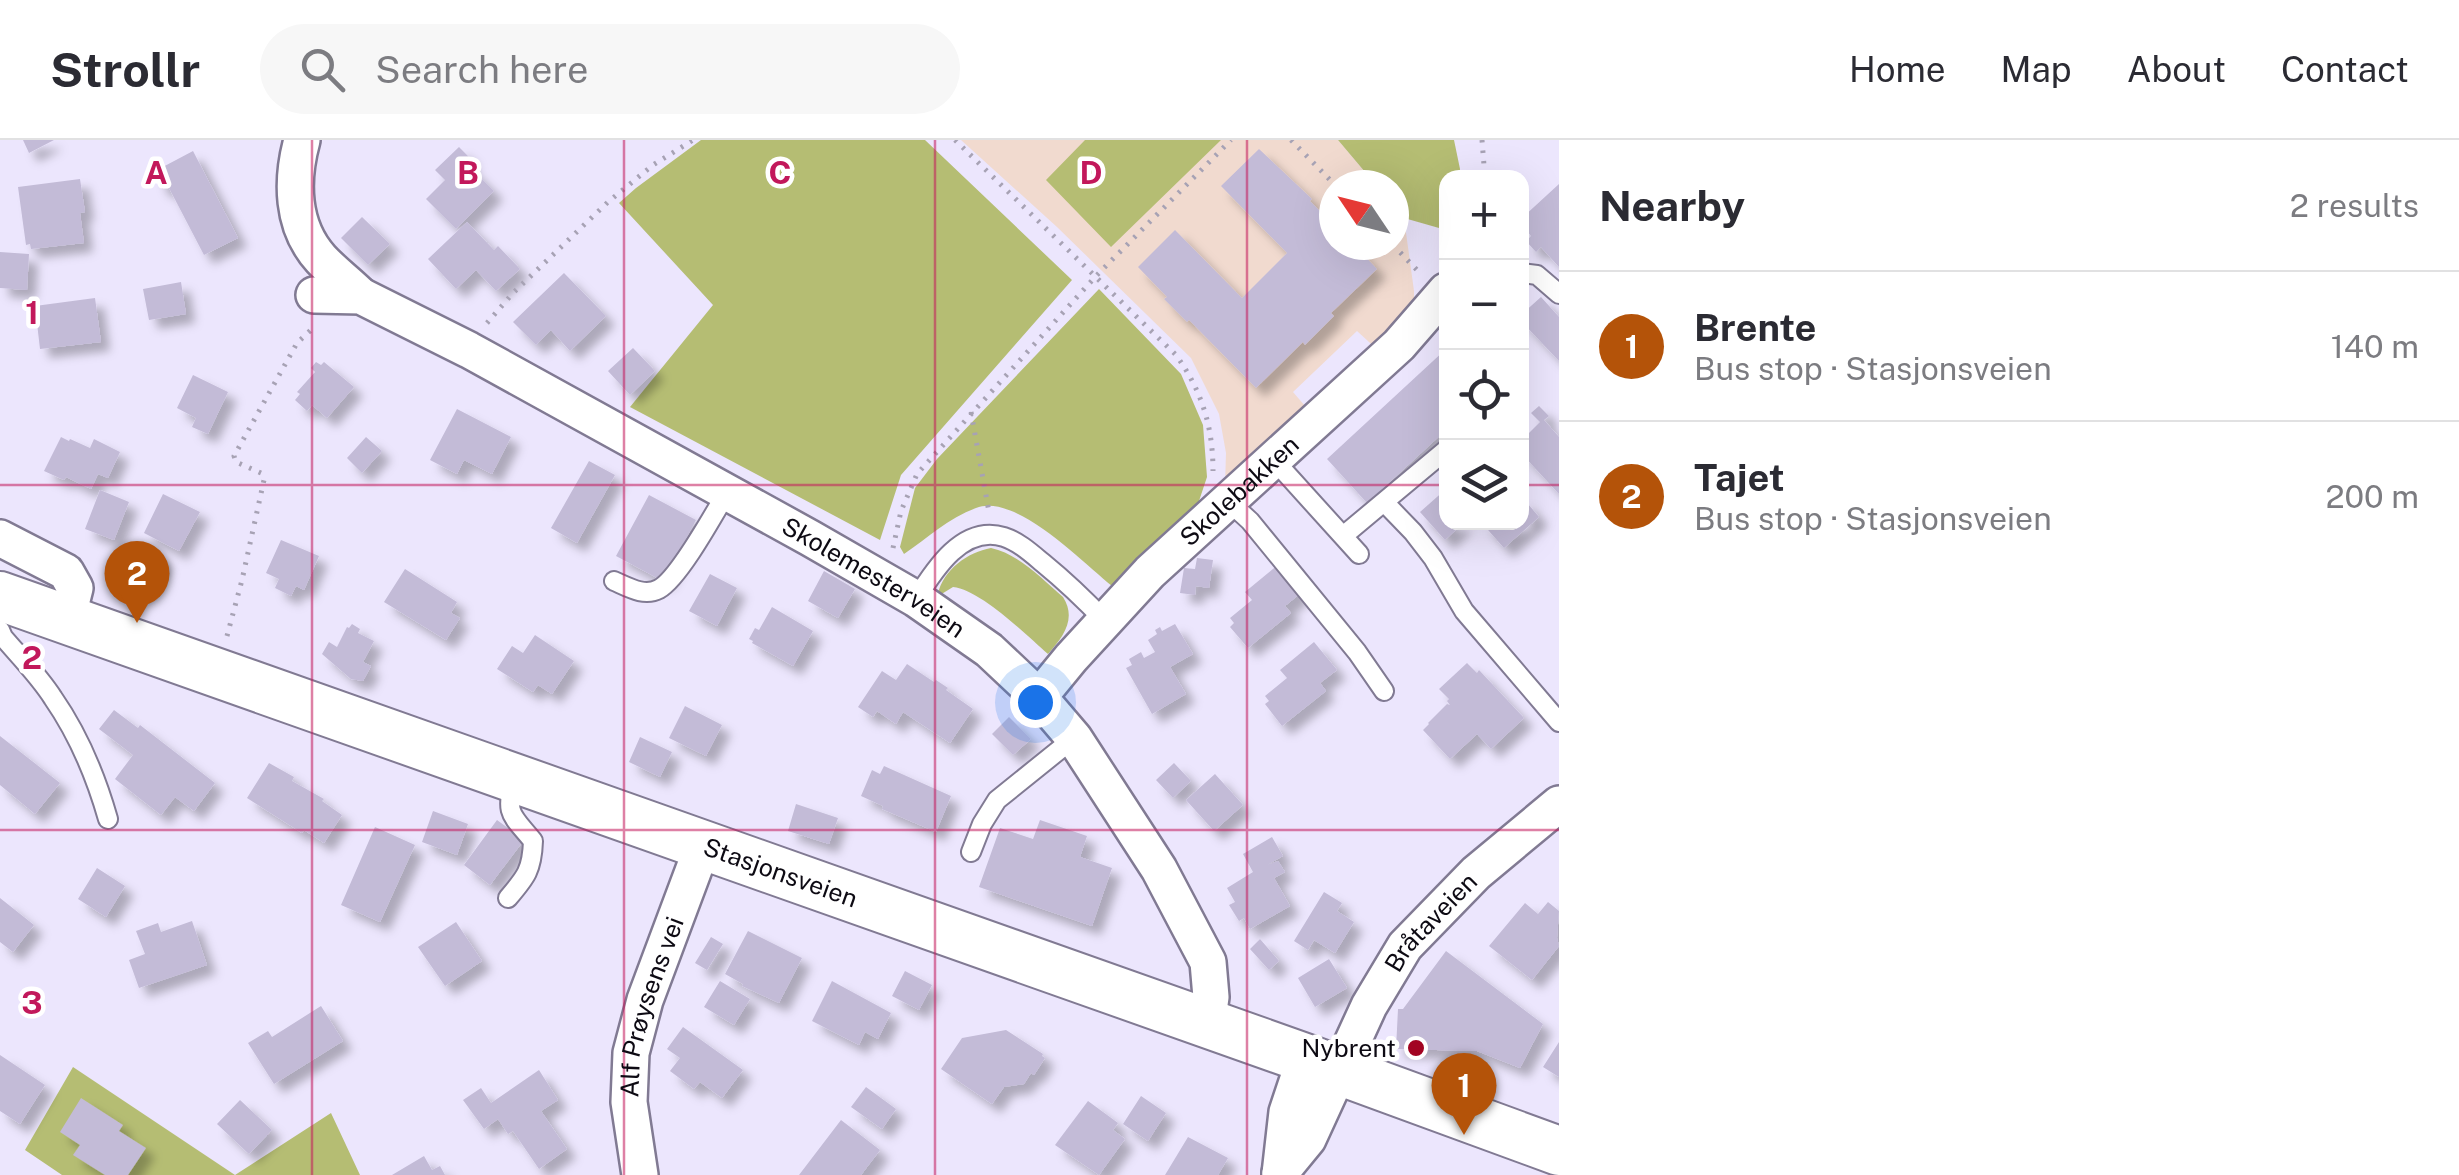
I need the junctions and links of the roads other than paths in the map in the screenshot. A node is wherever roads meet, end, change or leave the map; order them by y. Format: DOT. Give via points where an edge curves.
graph roads {
  1 [pos="302,140"];
  2 [pos="1529,274"];
  3 [pos="1559,294"];
  4 [pos="314,295"];
  5 [pos="358,295"];
  6 [pos="1439,303"];
  7 [pos="1439,456"];
  8 [pos="1274,459"];
  9 [pos="728,492"];
  10 [pos="1384,502"];
  11 [pos="1217,509"];
  12 [pos="1343,536"];
  13 [pos="0,538"];
  14 [pos="1359,554"];
  15 [pos="614,581"];
  16 [pos="916,599"];
  17 [pos="0,607"];
  18 [pos="67,620"];
  19 [pos="1105,621"];
  20 [pos="1384,690"];
  21 [pos="1039,697"];
  22 [pos="1559,722"];
  23 [pos="1074,738"];
  24 [pos="514,778"];
  25 [pos="1559,804"];
  26 [pos="108,819"];
  27 [pos="703,846"];
  28 [pos="971,852"];
  29 [pos="508,898"];
  30 [pos="1206,1025"];
  31 [pos="1322,1064"];
  32 [pos="1559,1152"];
  33 [pos="1280,1174"];
  34 [pos="640,1175"];
  1 -- 5 [label="street, Skolemesterveien" via="296,164 300,222 322,260"];
  2 -- 3 [label="lane"];
  4 -- 5 [label="street, Skolemesterveien"];
  5 -- 9 [label="street, Skolemesterveien"];
  6 -- 8 [label="street, Skolebakken" via="1426,328"];
  7 -- 10 [label="lane"];
  8 -- 11 [label="street, Skolebakken"];
  8 -- 12 [label="lane"];
  9 -- 15 [label="lane" via="658,590 638,592"];
  9 -- 16 [label="street, Skolemesterveien"];
  10 -- 12 [label="lane"];
  10 -- 22 [label="lane" via="1433,558 1464,611"];
  11 -- 19 [label="street, Skolebakken"];
  11 -- 20 [label="lane" via="1250,521"];
  12 -- 14 [label="lane"];
  13 -- 18 [label="street" via="66,572 75,588"];
  16 -- 19 [label="lane" via="950,554 991,535 1025,548"];
  16 -- 21 [label="street, Skolemesterveien" via="989,650"];
  17 -- 18 [label="main road, Stasjonsveien"];
  17 -- 26 [label="lane" via="4,637 54,698"];
  18 -- 24 [label="main road, Stasjonsveien"];
  19 -- 21 [label="street, Skolebakken"];
  21 -- 23 [label="street, Skolemesterveien"];
  23 -- 28 [label="lane" via="996,800"];
  23 -- 30 [label="street, Skolemesterveien" via="1159,869 1208,962 1212,996"];
  24 -- 27 [label="main road, Stasjonsveien"];
  24 -- 29 [label="lane" via="510,813 533,841 533,855 527,876"];
  25 -- 31 [label="street, Bråtaveien" via="1476,872 1405,946 1369,1006"];
  27 -- 30 [label="main road, Stasjonsveien"];
  27 -- 34 [label="street, Alf Prøysens vei" via="631,1053 629,1102"];
  30 -- 31 [label="main road, Stasjonsveien"];
  31 -- 32 [label="main road, Stasjonsveien"];
  31 -- 33 [label="street, Bråtaveien" via="1308,1139"];
}
